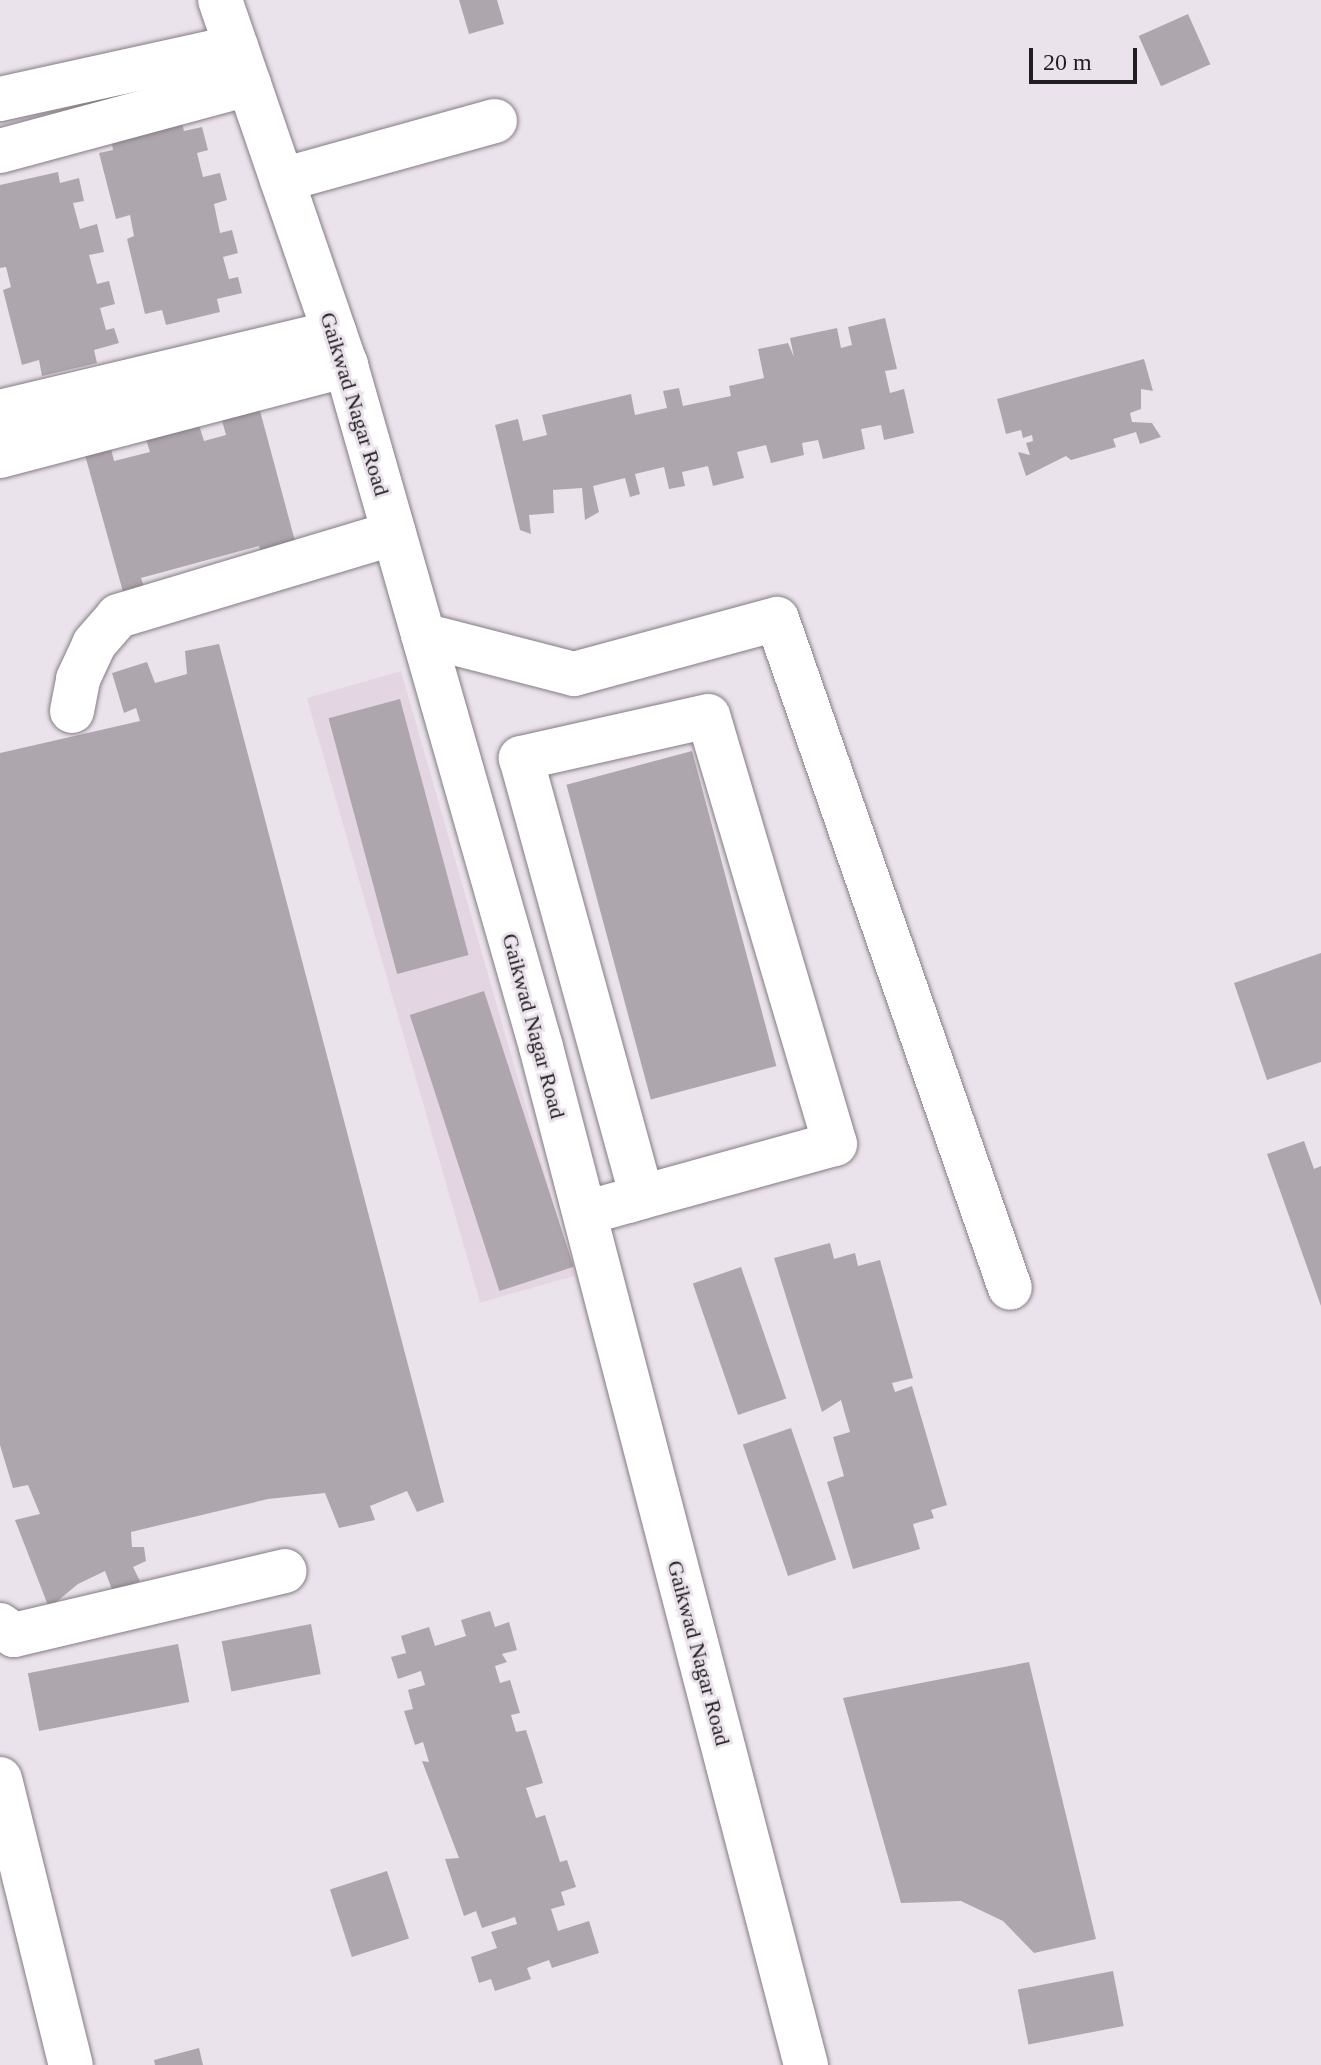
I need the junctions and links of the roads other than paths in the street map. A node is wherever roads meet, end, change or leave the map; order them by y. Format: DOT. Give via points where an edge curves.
graph roads {
  1 [pos="220,0"];
  2 [pos="242,65"];
  3 [pos="0,99"];
  4 [pos="495,121"];
  5 [pos="0,151"];
  6 [pos="282,180"];
  7 [pos="340,349"];
  8 [pos="0,412"];
  9 [pos="0,456"];
  10 [pos="394,533"];
  11 [pos="423,635"];
  12 [pos="72,711"];
  13 [pos="642,1197"];
  14 [pos="585,1213"];
  15 [pos="1010,1288"];
  16 [pos="285,1571"];
  17 [pos="0,1625"];
  18 [pos="0,1779"];
  19 [pos="71,2065"];
  20 [pos="806,2065"];
  1 -- 2 [label="street, Gaikwad Nagar Road"];
  2 -- 3 [label="street"];
  2 -- 5 [label="street"];
  2 -- 6 [label="street, Gaikwad Nagar Road"];
  4 -- 6 [label="street"];
  6 -- 7 [label="street, Gaikwad Nagar Road"];
  7 -- 8 [label="street"];
  7 -- 9 [label="street"];
  7 -- 10 [label="street, Gaikwad Nagar Road"];
  10 -- 11 [label="street, Gaikwad Nagar Road"];
  10 -- 12 [label="street" via="118,616 94,644 78,679"];
  11 -- 14 [label="street, Gaikwad Nagar Road"];
  11 -- 15 [label="street" via="574,674 777,619"];
  13 -- 13 [label="street" via="835,1144 708,716 521,758"];
  13 -- 14 [label="street"];
  14 -- 20 [label="street, Gaikwad Nagar Road"];
  16 -- 17 [label="street" via="14,1635"];
  18 -- 19 [label="street"];
}
